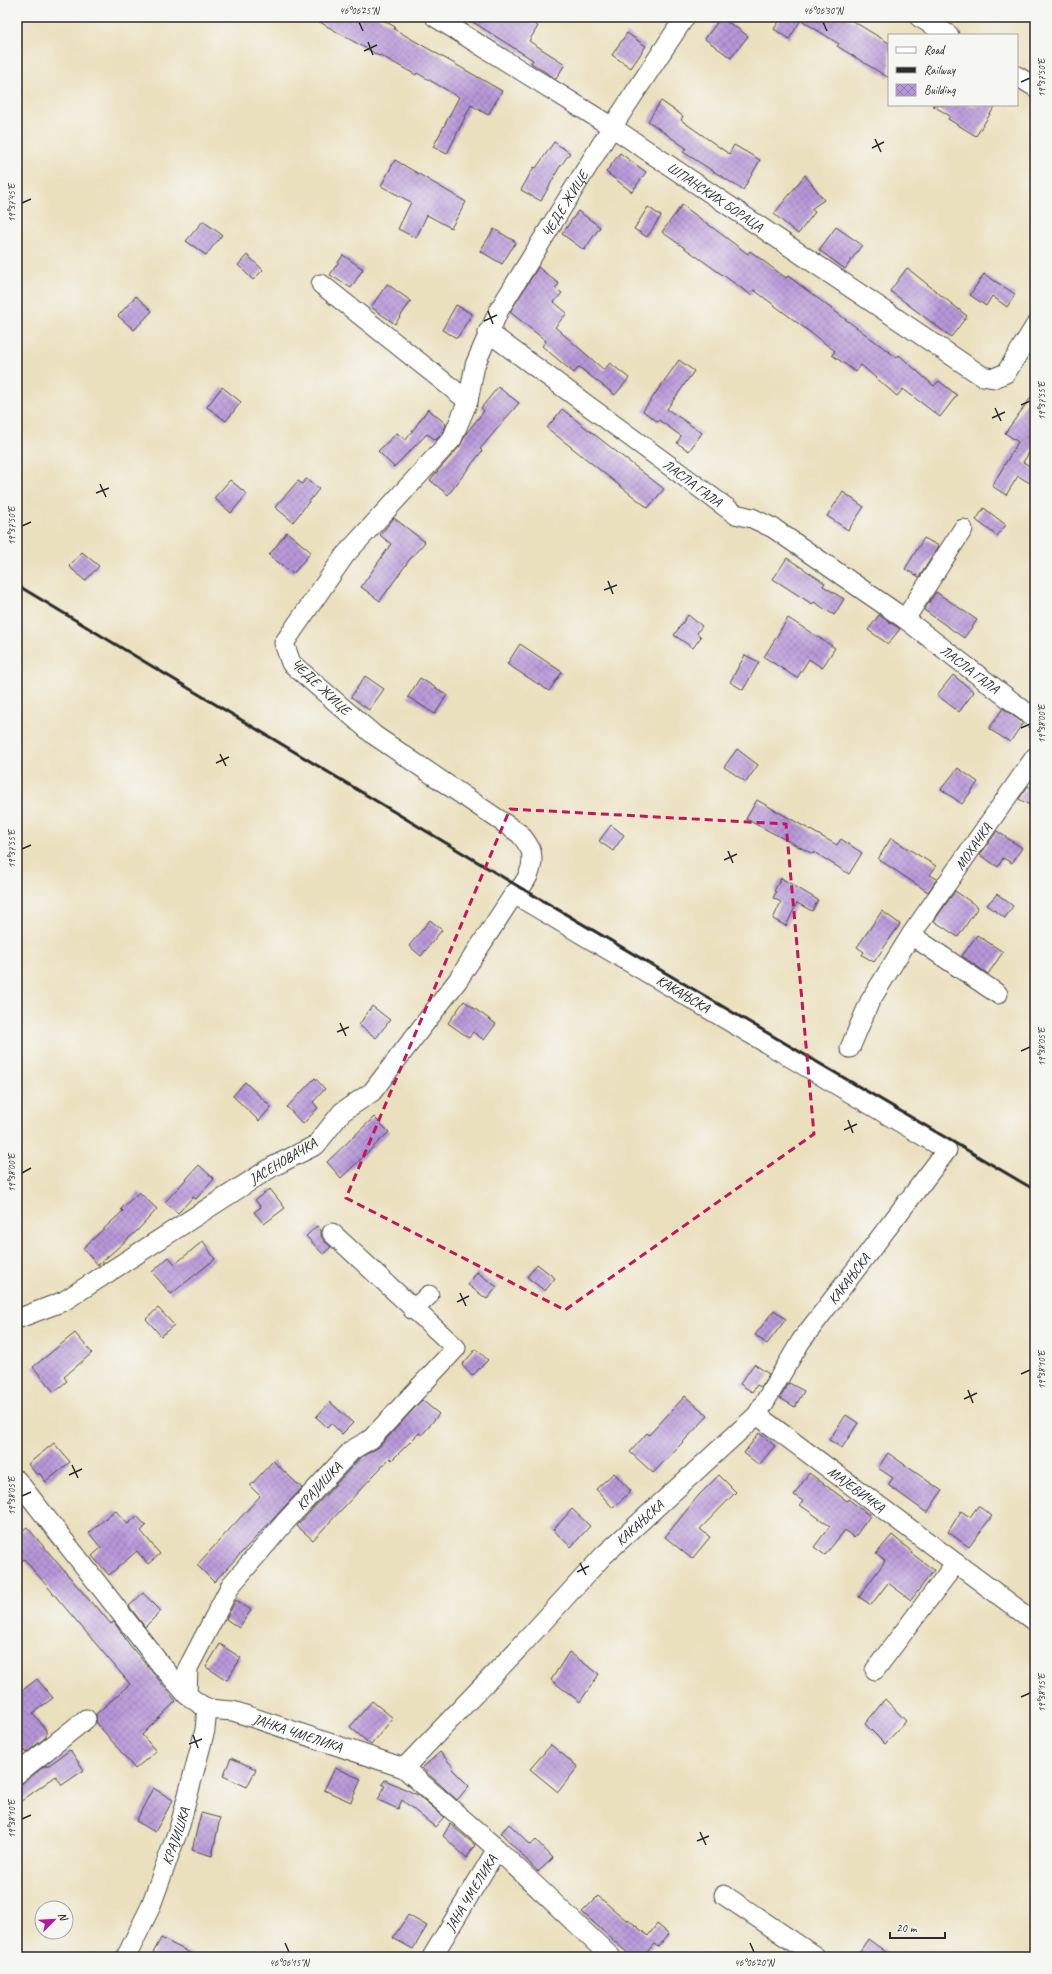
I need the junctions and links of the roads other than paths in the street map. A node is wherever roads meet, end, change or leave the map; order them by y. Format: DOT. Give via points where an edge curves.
graph roads {
  1 [pos="435,17"];
  2 [pos="685,17"];
  3 [pos="919,17"];
  4 [pos="947,34"];
  5 [pos="1018,77"];
  6 [pos="1035,86"];
  7 [pos="612,127"];
  8 [pos="320,284"];
  9 [pos="1035,326"];
  10 [pos="488,332"];
  11 [pos="468,401"];
  12 [pos="963,529"];
  13 [pos="905,619"];
  14 [pos="1035,719"];
  15 [pos="1035,757"];
  16 [pos="514,894"];
  17 [pos="911,935"];
  18 [pos="998,994"];
  19 [pos="850,1048"];
  20 [pos="332,1233"];
  21 [pos="429,1295"];
  22 [pos="413,1310"];
  23 [pos="17,1320"];
  24 [pos="757,1416"];
  25 [pos="17,1480"];
  26 [pos="955,1564"];
  27 [pos="1035,1622"];
  28 [pos="875,1670"];
  29 [pos="187,1695"];
  30 [pos="207,1709"];
  31 [pos="86,1718"];
  32 [pos="19,1768"];
  33 [pos="404,1768"];
  34 [pos="497,1849"];
  35 [pos="724,1895"];
  36 [pos="126,1957"];
  37 [pos="432,1957"];
  38 [pos="611,1957"];
  39 [pos="816,1957"];
  1 -- 7 [label="street, ШПАНСКИХ БОРАЦА"];
  2 -- 7 [label="street, ЧЕДЕ ЖИЦЕ"];
  3 -- 4 [label="street"];
  5 -- 6 [label="street"];
  7 -- 9 [label="street, ШПАНСКИХ БОРАЦА" via="982,376 994,378 1006,373"];
  7 -- 10 [label="street, ЧЕДЕ ЖИЦЕ" via="537,246"];
  8 -- 11 [label="street"];
  10 -- 11 [label="street, ЧЕДЕ ЖИЦЕ" via="475,365"];
  10 -- 13 [label="street, ЛАСЛА ГАЛА" via="735,514 752,518 773,528"];
  11 -- 16 [label="street, ЧЕДЕ ЖИЦЕ" via="452,439 344,555 284,642 291,663 374,735 520,834 530,850 531,864 529,876"];
  12 -- 13 [label="street"];
  13 -- 14 [label="street, ЛАСЛА ГАЛА"];
  15 -- 17 [label="street, МОХАЧКА"];
  16 -- 23 [label="street, ЈАСЕНОВАЧКА" via="458,980 372,1092 342,1112 316,1145 272,1167 64,1301"];
  16 -- 24 [label="street, КАКАЊСКА" via="947,1150 801,1341"];
  17 -- 18 [label="street"];
  17 -- 19 [label="street, МОХАЧКА" via="870,1001"];
  20 -- 22 [label="street, КРАЈИШКА"];
  21 -- 22 [label="street"];
  22 -- 29 [label="street, КРАЈИШКА" via="456,1348 371,1439 352,1450 231,1585 188,1668"];
  24 -- 26 [label="street, МАЈЕВИЧКА"];
  24 -- 33 [label="street, КАКАЊСКА" via="603,1556"];
  25 -- 29 [label="street"];
  26 -- 27 [label="street, МАЈЕВИЧКА"];
  26 -- 28 [label="street"];
  29 -- 30 [label="street"];
  30 -- 33 [label="street, ЈАНКА ЧМЕЛИКА" via="233,1711"];
  30 -- 36 [label="street, КРАЈИШКА" via="205,1730 180,1825 150,1908"];
  31 -- 32 [label="street"];
  33 -- 34 [label="street, ЈАНКА ЧМЕЛИКА"];
  34 -- 37 [label="street, ЈАНА ЧМЕЛИКА"];
  34 -- 38 [label="street, ЈАНКА ЧМЕЛИКА"];
  35 -- 39 [label="street"];
}
